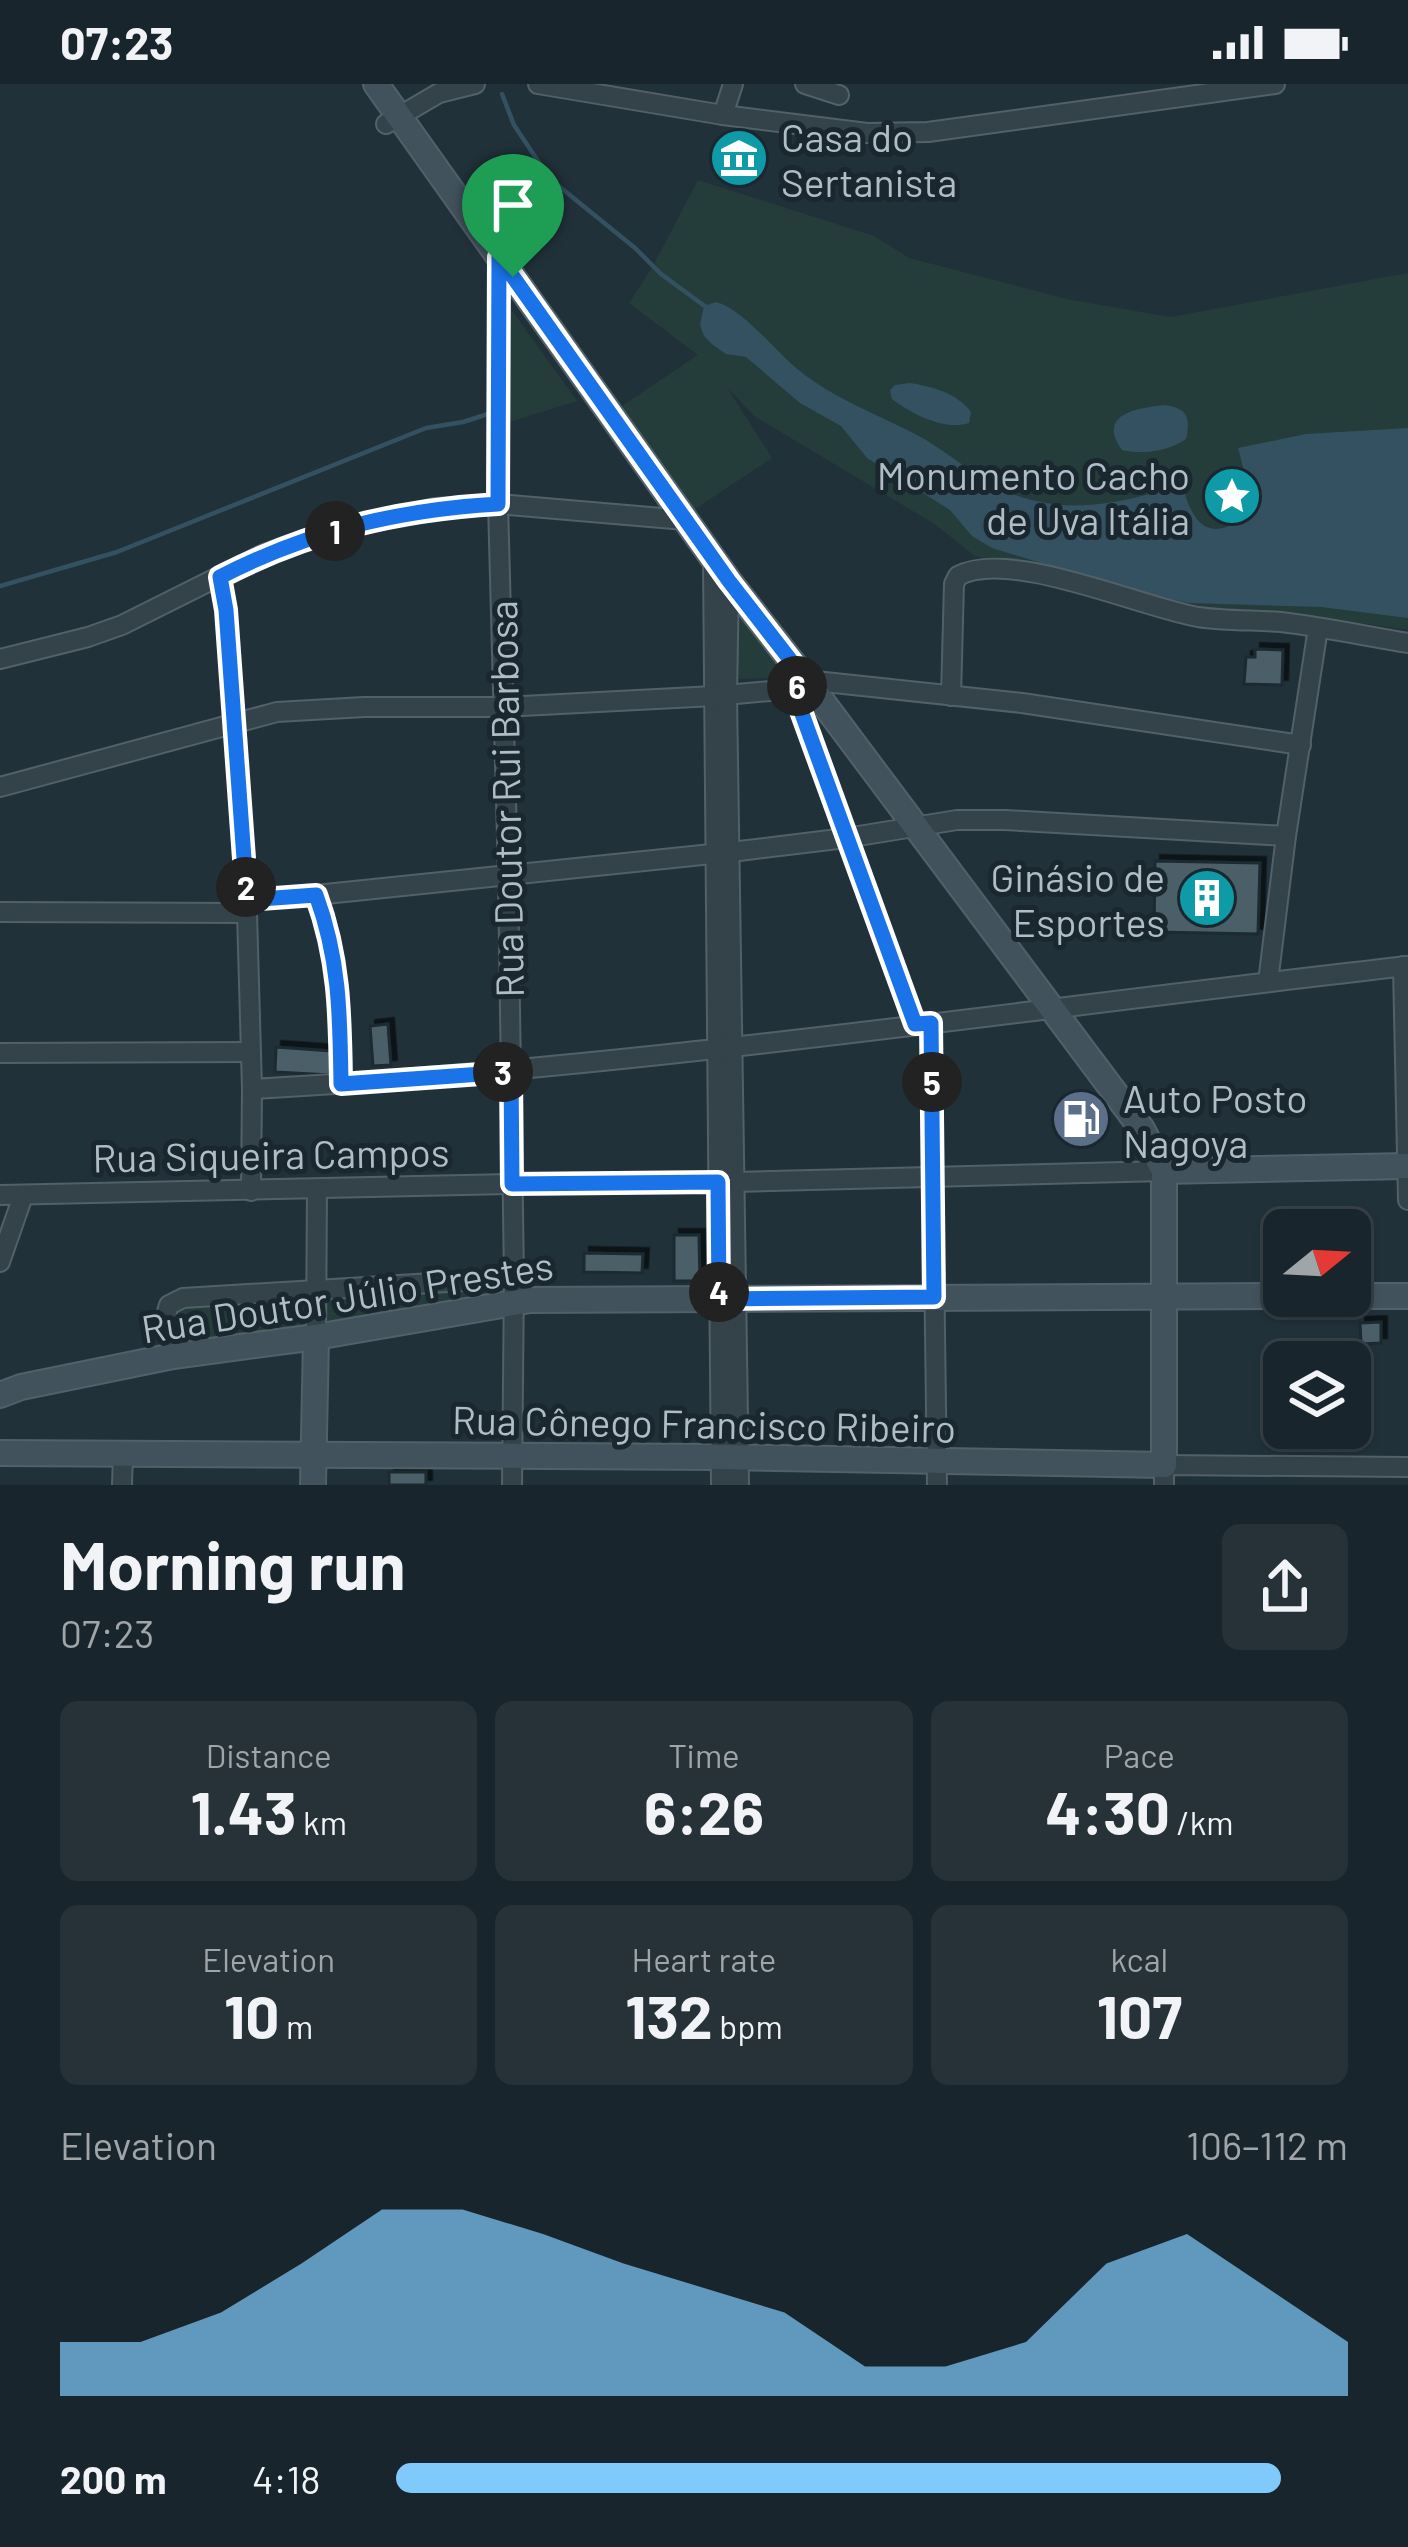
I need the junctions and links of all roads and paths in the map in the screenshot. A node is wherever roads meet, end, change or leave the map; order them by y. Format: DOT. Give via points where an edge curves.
graph roads {
  1 [pos="357,84"];
  2 [pos="376,84"];
  3 [pos="475,84"];
  4 [pos="538,84"];
  5 [pos="733,84"];
  6 [pos="805,84"];
  7 [pos="1274,84"];
  8 [pos="839,95"];
  9 [pos="723,115"];
  10 [pos="392,119"];
  11 [pos="499,257"];
  12 [pos="499,284"];
  13 [pos="498,504"];
  14 [pos="679,512"];
  15 [pos="713,560"];
  16 [pos="220,577"];
  17 [pos="729,581"];
  18 [pos="1318,628"];
  19 [pos="1408,643"];
  20 [pos="0,659"];
  21 [pos="799,684"];
  22 [pos="721,696"];
  23 [pos="951,696"];
  24 [pos="504,707"];
  25 [pos="232,722"];
  26 [pos="1300,745"];
  27 [pos="0,787"];
  28 [pos="914,826"];
  29 [pos="1286,836"];
  30 [pos="847,838"];
  31 [pos="724,852"];
  32 [pos="508,874"];
  33 [pos="316,895"];
  34 [pos="247,906"];
  35 [pos="0,912"];
  36 [pos="1406,966"];
  37 [pos="1268,982"];
  38 [pos="1052,1011"];
  39 [pos="923,1023"];
  40 [pos="725,1047"];
  41 [pos="250,1052"];
  42 [pos="0,1053"];
  43 [pos="511,1072"];
  44 [pos="341,1084"];
  45 [pos="252,1089"];
  46 [pos="1407,1166"];
  47 [pos="1164,1171"];
  48 [pos="934,1178"];
  49 [pos="726,1182"];
  50 [pos="512,1184"];
  51 [pos="317,1189"];
  52 [pos="251,1191"];
  53 [pos="0,1195"];
  54 [pos="23,1196"];
  55 [pos="1408,1200"];
  56 [pos="0,1262"];
  57 [pos="317,1290"];
  58 [pos="514,1290"];
  59 [pos="1162,1296"];
  60 [pos="1263,1296"];
  61 [pos="1371,1296"];
  62 [pos="1408,1296"];
  63 [pos="934,1297"];
  64 [pos="728,1300"];
  65 [pos="316,1336"];
  66 [pos="173,1356"];
  67 [pos="0,1395"];
  68 [pos="0,1453"];
  69 [pos="123,1454"];
  70 [pos="314,1454"];
  71 [pos="512,1457"];
  72 [pos="730,1458"];
  73 [pos="1408,1467"];
  74 [pos="937,1473"];
  75 [pos="1164,1475"];
  76 [pos="122,1485"];
  77 [pos="314,1485"];
  78 [pos="512,1485"];
  79 [pos="721,1485"];
  80 [pos="739,1485"];
  1 -- 10 [label="main road"];
  2 -- 10 [label="main road"];
  3 -- 10 [label="street" via="439,92"];
  4 -- 9 [label="street"];
  5 -- 9 [label="street"];
  6 -- 8 [label="street"];
  7 -- 9 [label="street" via="892,134"];
  10 -- 11 [label="main road"];
  10 -- 12 [label="main road"];
  11 -- 12 [label="street, Rua Doutor Rui Barbosa"];
  11 -- 14 [label="main road"];
  12 -- 13 [label="street, Rua Doutor Rui Barbosa"];
  12 -- 14 [label="main road" via="630,471"];
  13 -- 14 [label="street"];
  13 -- 16 [label="street" via="435,508 317,535"];
  13 -- 24 [label="street, Rua Doutor Rui Barbosa"];
  14 -- 15 [label="main road"];
  15 -- 17 [label="main road"];
  15 -- 22 [label="street"];
  16 -- 20 [label="street" via="88,638"];
  16 -- 25 [label="street"];
  17 -- 21 [label="main road"];
  17 -- 22 [label="street"];
  18 -- 19 [label="street"];
  18 -- 23 [label="street" via="1205,618 1060,578 978,568 955,584"];
  18 -- 26 [label="street"];
  21 -- 22 [label="street"];
  21 -- 23 [label="street"];
  21 -- 28 [label="main road"];
  21 -- 30 [label="street"];
  22 -- 24 [label="street"];
  22 -- 31 [label="street"];
  23 -- 26 [label="street"];
  24 -- 25 [label="street" via="320,708"];
  24 -- 32 [label="street, Rua Doutor Rui Barbosa"];
  25 -- 27 [label="street"];
  25 -- 34 [label="street"];
  26 -- 29 [label="street"];
  28 -- 29 [label="street" via="1006,820"];
  28 -- 30 [label="street"];
  28 -- 38 [label="main road"];
  29 -- 37 [label="street"];
  30 -- 31 [label="street"];
  30 -- 39 [label="street"];
  31 -- 32 [label="street"];
  31 -- 40 [label="street"];
  32 -- 33 [label="street"];
  32 -- 43 [label="street, Rua Doutor Rui Barbosa"];
  33 -- 34 [label="street"];
  33 -- 44 [label="street" via="340,992"];
  34 -- 35 [label="street"];
  34 -- 41 [label="street"];
  36 -- 37 [label="street"];
  36 -- 46 [label="street"];
  37 -- 38 [label="street"];
  38 -- 39 [label="street"];
  38 -- 47 [label="main road" via="1142,1129"];
  39 -- 40 [label="street"];
  39 -- 48 [label="street"];
  40 -- 43 [label="street"];
  40 -- 49 [label="street"];
  41 -- 42 [label="street"];
  41 -- 45 [label="street"];
  43 -- 44 [label="street"];
  43 -- 50 [label="street, Rua Doutor Rui Barbosa"];
  44 -- 45 [label="street"];
  45 -- 52 [label="street"];
  46 -- 47 [label="main road, Rua Siqueira Campos"];
  46 -- 55 [label="street"];
  47 -- 48 [label="street, Rua Siqueira Campos"];
  47 -- 59 [label="main road"];
  48 -- 49 [label="street, Rua Siqueira Campos"];
  48 -- 63 [label="street"];
  49 -- 50 [label="street, Rua Siqueira Campos"];
  49 -- 64 [label="street"];
  50 -- 51 [label="street, Rua Siqueira Campos"];
  50 -- 58 [label="street, Rua Doutor Rui Barbosa"];
  51 -- 52 [label="street, Rua Siqueira Campos"];
  51 -- 57 [label="street"];
  52 -- 54 [label="street, Rua Siqueira Campos"];
  53 -- 54 [label="street, Rua Siqueira Campos"];
  54 -- 56 [label="street"];
  57 -- 58 [label="street"];
  57 -- 65 [label="street"];
  57 -- 66 [label="street" via="175,1300 166,1315"];
  58 -- 64 [label="main road, Rua Doutor Júlio Prestes"];
  58 -- 65 [label="main road, Rua Doutor Júlio Prestes"];
  58 -- 71 [label="street, Rua Doutor Rui Barbosa"];
  59 -- 60 [label="main road, Rua Doutor Júlio Prestes"];
  59 -- 63 [label="main road, Rua Doutor Júlio Prestes"];
  59 -- 75 [label="main road"];
  61 -- 62 [label="main road"];
  63 -- 64 [label="main road, Rua Doutor Júlio Prestes"];
  63 -- 74 [label="street"];
  64 -- 72 [label="street"];
  65 -- 66 [label="main road, Rua Doutor Júlio Prestes"];
  65 -- 70 [label="main road"];
  66 -- 67 [label="main road, Rua Doutor Júlio Prestes"];
  68 -- 69 [label="main road, Rua Cônego Francisco Ribeiro"];
  69 -- 70 [label="main road, Rua Cônego Francisco Ribeiro"];
  69 -- 76 [label="street"];
  70 -- 71 [label="main road, Rua Cônego Francisco Ribeiro"];
  70 -- 77 [label="main road"];
  71 -- 72 [label="main road, Rua Cônego Francisco Ribeiro"];
  71 -- 78 [label="street, Rua Doutor Rui Barbosa"];
  72 -- 74 [label="main road, Rua Cônego Francisco Ribeiro"];
  72 -- 79 [label="street"];
  72 -- 80 [label="street"];
  73 -- 75 [label="street, Rua Cônego Francisco Ribeiro"];
  74 -- 75 [label="main road, Rua Cônego Francisco Ribeiro"];
}
